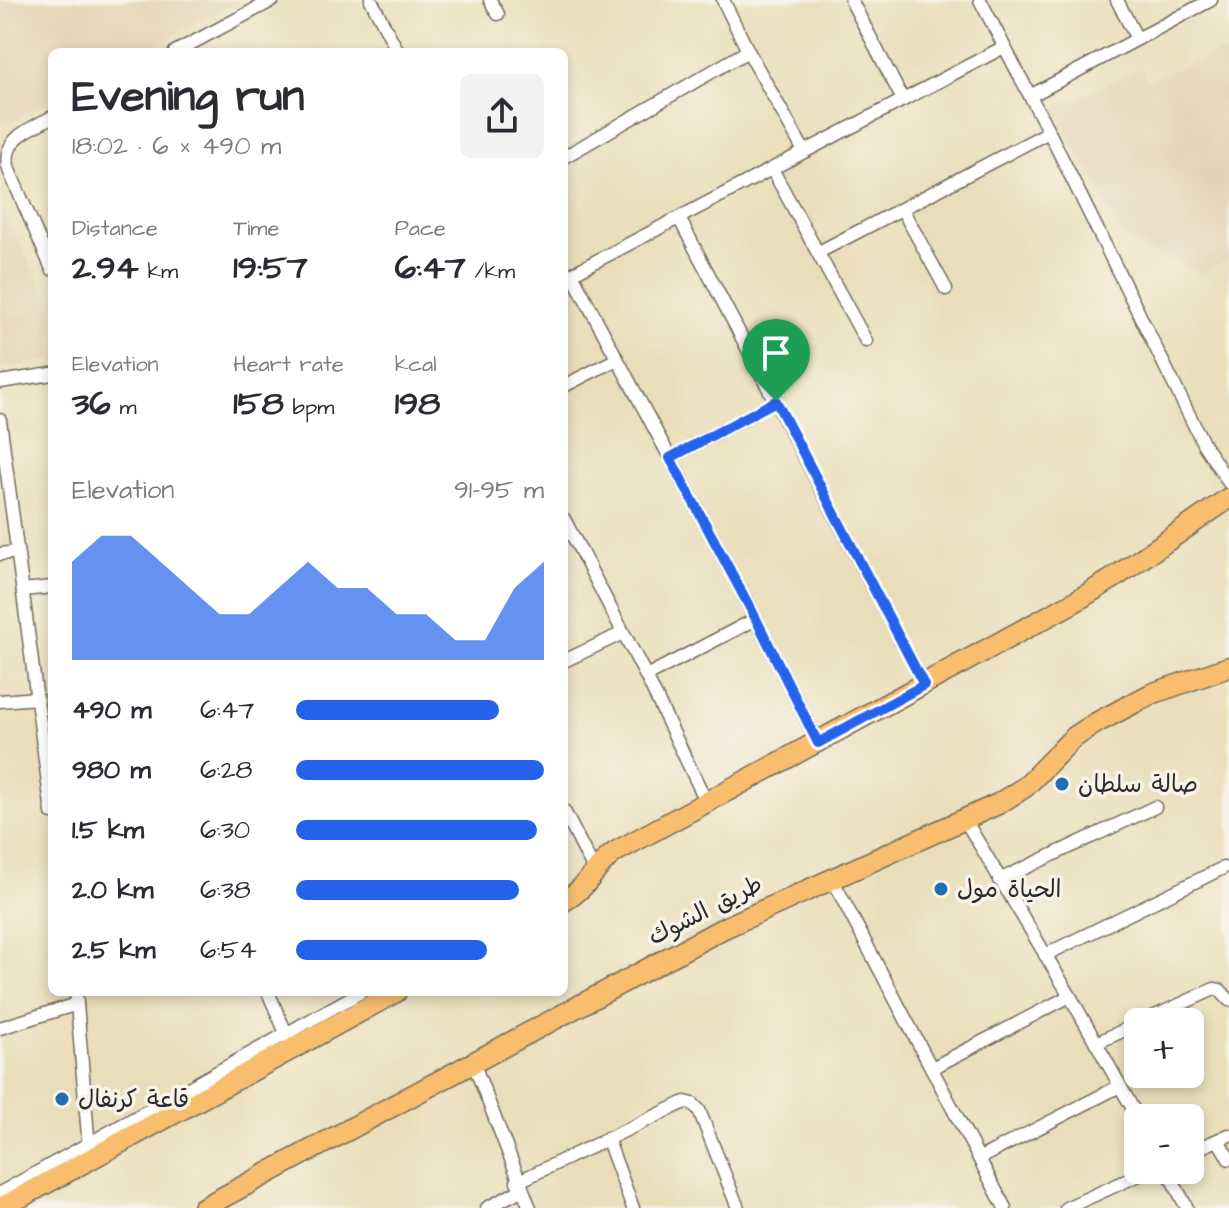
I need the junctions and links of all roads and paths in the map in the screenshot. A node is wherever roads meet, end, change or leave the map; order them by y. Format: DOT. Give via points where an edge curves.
graph roads {
  1 [pos="273,0"];
  2 [pos="371,0"];
  3 [pos="490,0"];
  4 [pos="723,0"];
  5 [pos="851,0"];
  6 [pos="980,0"];
  7 [pos="1117,0"];
  8 [pos="1211,0"];
  9 [pos="498,14"];
  10 [pos="1137,39"];
  11 [pos="1004,47"];
  12 [pos="183,48"];
  13 [pos="396,48"];
  14 [pos="748,51"];
  15 [pos="1030,96"];
  16 [pos="903,100"];
  17 [pos="48,119"];
  18 [pos="1049,132"];
  19 [pos="804,151"];
  20 [pos="568,155"];
  21 [pos="772,169"];
  22 [pos="902,209"];
  23 [pos="679,218"];
  24 [pos="48,246"];
  25 [pos="819,252"];
  26 [pos="568,276"];
  27 [pos="946,289"];
  28 [pos="866,341"];
  29 [pos="617,359"];
  30 [pos="48,375"];
  31 [pos="0,382"];
  32 [pos="568,384"];
  33 [pos="776,401"];
  34 [pos="0,420"];
  35 [pos="670,458"];
  36 [pos="1229,483"];
  37 [pos="1229,498"];
  38 [pos="568,527"];
  39 [pos="17,552"];
  40 [pos="0,554"];
  41 [pos="48,587"];
  42 [pos="23,590"];
  43 [pos="756,619"];
  44 [pos="623,633"];
  45 [pos="568,659"];
  46 [pos="1229,667"];
  47 [pos="646,676"];
  48 [pos="924,685"];
  49 [pos="37,698"];
  50 [pos="0,701"];
  51 [pos="818,743"];
  52 [pos="48,766"];
  53 [pos="707,803"];
  54 [pos="1155,807"];
  55 [pos="568,819"];
  56 [pos="965,820"];
  57 [pos="1223,868"];
  58 [pos="595,872"];
  59 [pos="832,879"];
  60 [pos="999,880"];
  61 [pos="568,898"];
  62 [pos="1045,955"];
  63 [pos="270,996"];
  64 [pos="355,996"];
  65 [pos="387,996"];
  66 [pos="1070,996"];
  67 [pos="76,998"];
  68 [pos="1229,1000"];
  69 [pos="1173,1008"];
  70 [pos="0,1028"];
  71 [pos="1124,1030"];
  72 [pos="290,1041"];
  73 [pos="1096,1043"];
  74 [pos="473,1062"];
  75 [pos="932,1068"];
  76 [pos="1120,1086"];
  77 [pos="1130,1104"];
  78 [pos="1223,1137"];
  79 [pos="607,1138"];
  80 [pos="1204,1146"];
  81 [pos="90,1150"];
  82 [pos="980,1158"];
  83 [pos="1229,1159"];
  84 [pos="1124,1182"];
  85 [pos="1174,1184"];
  86 [pos="519,1186"];
  87 [pos="0,1193"];
  88 [pos="1,1208"];
  89 [pos="203,1208"];
  90 [pos="487,1208"];
  91 [pos="530,1208"];
  92 [pos="633,1208"];
  93 [pos="738,1208"];
  94 [pos="1005,1208"];
  95 [pos="1066,1208"];
  96 [pos="1187,1208"];
  1 -- 12 [label="street"];
  2 -- 13 [label="street"];
  3 -- 9 [label="street"];
  4 -- 14 [label="street"];
  5 -- 16 [label="street"];
  6 -- 11 [label="street"];
  7 -- 10 [label="street"];
  8 -- 10 [label="street"];
  10 -- 15 [label="street"];
  11 -- 15 [label="street"];
  11 -- 16 [label="street"];
  14 -- 19 [label="street"];
  14 -- 20 [label="street"];
  15 -- 18 [label="street"];
  16 -- 19 [label="street"];
  17 -- 24 [label="street" via="19,134 6,154"];
  18 -- 22 [label="street"];
  18 -- 36 [label="street" via="1204,445"];
  19 -- 21 [label="street"];
  21 -- 23 [label="street"];
  21 -- 25 [label="street"];
  22 -- 25 [label="street"];
  22 -- 27 [label="street"];
  23 -- 26 [label="street"];
  23 -- 33 [label="street"];
  25 -- 28 [label="street"];
  26 -- 29 [label="street"];
  29 -- 32 [label="street"];
  29 -- 35 [label="street"];
  30 -- 31 [label="street"];
  33 -- 35 [label="street"];
  33 -- 48 [label="street"];
  34 -- 39 [label="street"];
  35 -- 43 [label="street"];
  37 -- 48 [label="main road" via="1112,579"];
  38 -- 44 [label="street"];
  39 -- 40 [label="street"];
  39 -- 42 [label="street"];
  41 -- 42 [label="street"];
  42 -- 49 [label="street"];
  43 -- 47 [label="street"];
  43 -- 51 [label="street"];
  44 -- 45 [label="street"];
  44 -- 47 [label="street"];
  46 -- 56 [label="main road, طريق الشوك" via="1151,694 1096,723 1073,738 1025,787"];
  47 -- 53 [label="street"];
  48 -- 51 [label="main road"];
  49 -- 50 [label="street"];
  49 -- 52 [label="street"];
  51 -- 53 [label="main road"];
  53 -- 58 [label="main road" via="615,852"];
  54 -- 60 [label="street"];
  55 -- 58 [label="street"];
  56 -- 59 [label="main road, طريق الشوك"];
  56 -- 60 [label="street"];
  57 -- 62 [label="street"];
  58 -- 61 [label="main road"];
  59 -- 74 [label="main road, طريق الشوك" via="722,929"];
  59 -- 75 [label="street"];
  60 -- 62 [label="street"];
  62 -- 66 [label="street"];
  63 -- 72 [label="street"];
  64 -- 72 [label="street"];
  65 -- 72 [label="main road"];
  66 -- 73 [label="street"];
  66 -- 75 [label="street"];
  67 -- 70 [label="street"];
  67 -- 81 [label="street"];
  68 -- 69 [label="street" via="1214,989"];
  71 -- 73 [label="street"];
  72 -- 81 [label="main road"];
  73 -- 76 [label="street"];
  74 -- 86 [label="street"];
  74 -- 89 [label="main road, طريق الشوك"];
  75 -- 82 [label="street"];
  76 -- 77 [label="street"];
  76 -- 82 [label="street"];
  78 -- 80 [label="street"];
  78 -- 83 [label="street"];
  79 -- 86 [label="street"];
  79 -- 92 [label="street"];
  79 -- 93 [label="street" via="676,1104 693,1104"];
  81 -- 87 [label="street"];
  81 -- 88 [label="main road"];
  82 -- 94 [label="street"];
  84 -- 95 [label="street"];
  85 -- 96 [label="street"];
  86 -- 90 [label="street"];
  86 -- 91 [label="street"];
}
